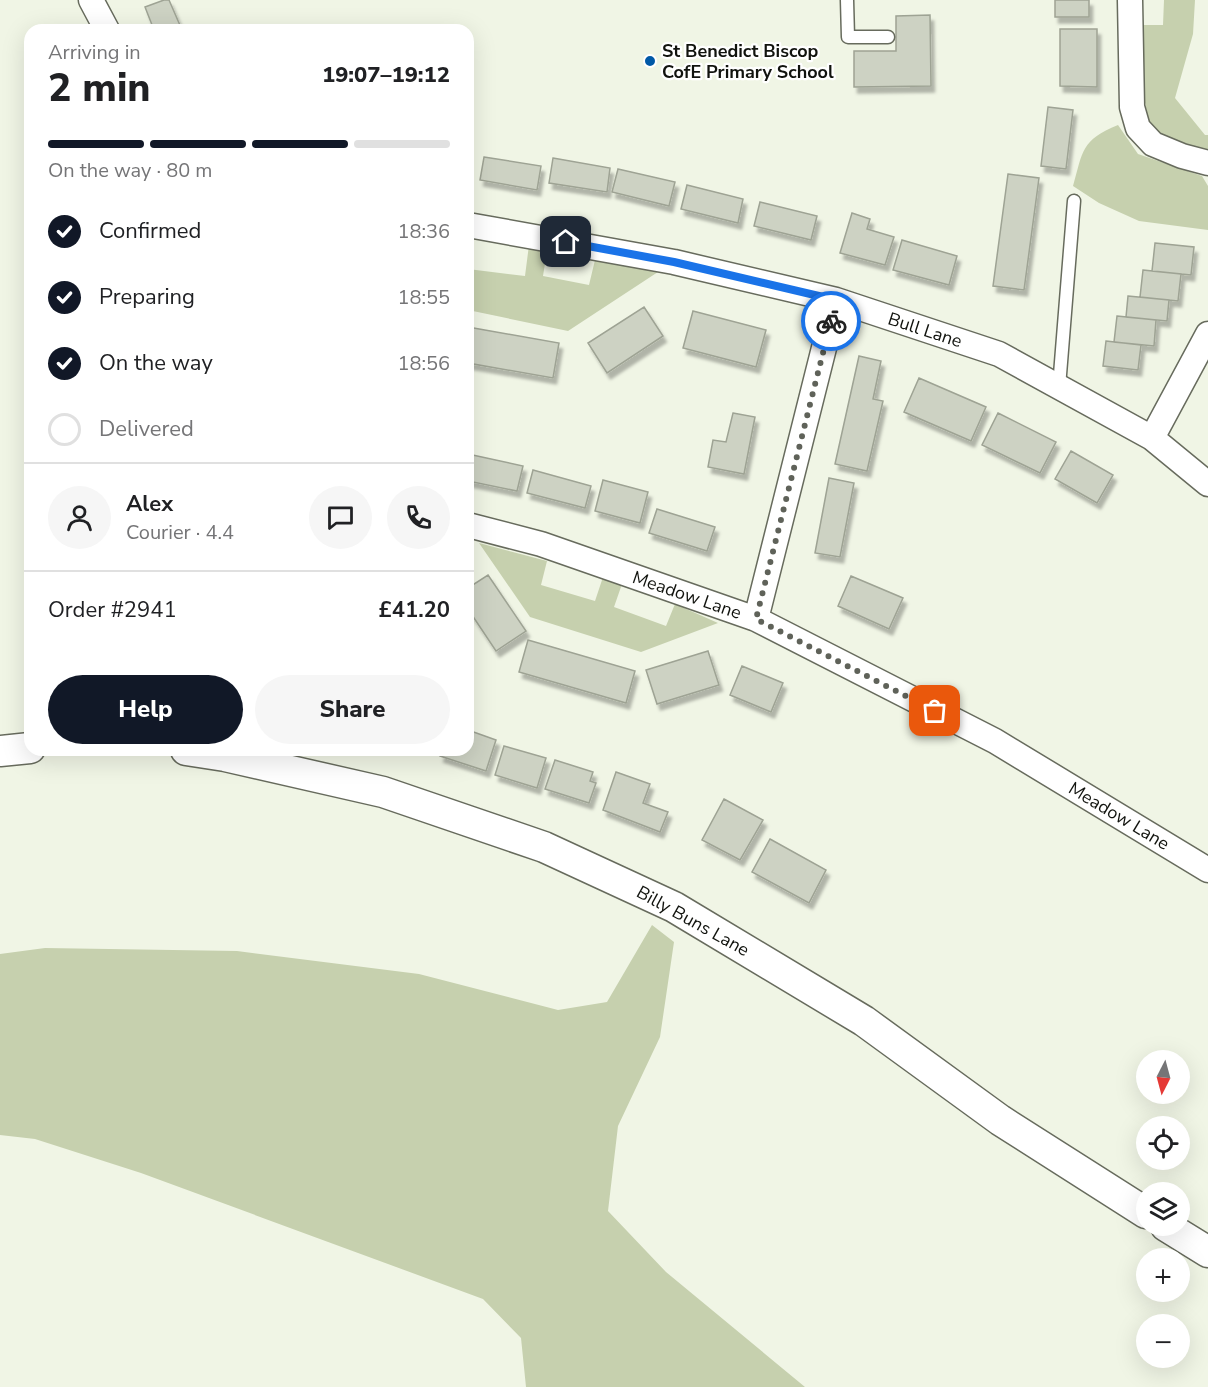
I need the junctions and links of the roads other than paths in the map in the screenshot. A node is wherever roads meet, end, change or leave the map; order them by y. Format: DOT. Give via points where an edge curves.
graph roads {
  1 [pos="91,0"];
  2 [pos="847,0"];
  3 [pos="1130,0"];
  4 [pos="104,24"];
  5 [pos="888,37"];
  6 [pos="1208,163"];
  7 [pos="1074,201"];
  8 [pos="474,226"];
  9 [pos="836,300"];
  10 [pos="1208,334"];
  11 [pos="1059,387"];
  12 [pos="1152,438"];
  13 [pos="1208,484"];
  14 [pos="474,527"];
  15 [pos="756,619"];
  16 [pos="24,749"];
  17 [pos="0,751"];
  18 [pos="225,756"];
  19 [pos="1208,870"];
  20 [pos="1136,1207"];
  21 [pos="1182,1236"];
  22 [pos="1208,1252"];
  1 -- 4 [label="street"];
  2 -- 5 [label="lane" via="848,37"];
  3 -- 6 [label="street" via="1132,107 1138,128 1153,144"];
  7 -- 11 [label="lane"];
  8 -- 9 [label="street, Bull Lane" via="674,262"];
  9 -- 11 [label="street, Bull Lane" via="999,354"];
  9 -- 15 [label="street"];
  10 -- 12 [label="street"];
  11 -- 12 [label="street, Bull Lane"];
  12 -- 13 [label="street, Bull Lane"];
  14 -- 15 [label="street, Meadow Lane" via="541,544"];
  15 -- 19 [label="street, Meadow Lane" via="995,741"];
  16 -- 17 [label="street"];
  18 -- 20 [label="street, Billy Buns Lane" via="383,792 544,847 674,907 864,1021 1000,1120"];
  21 -- 22 [label="street"];
}
